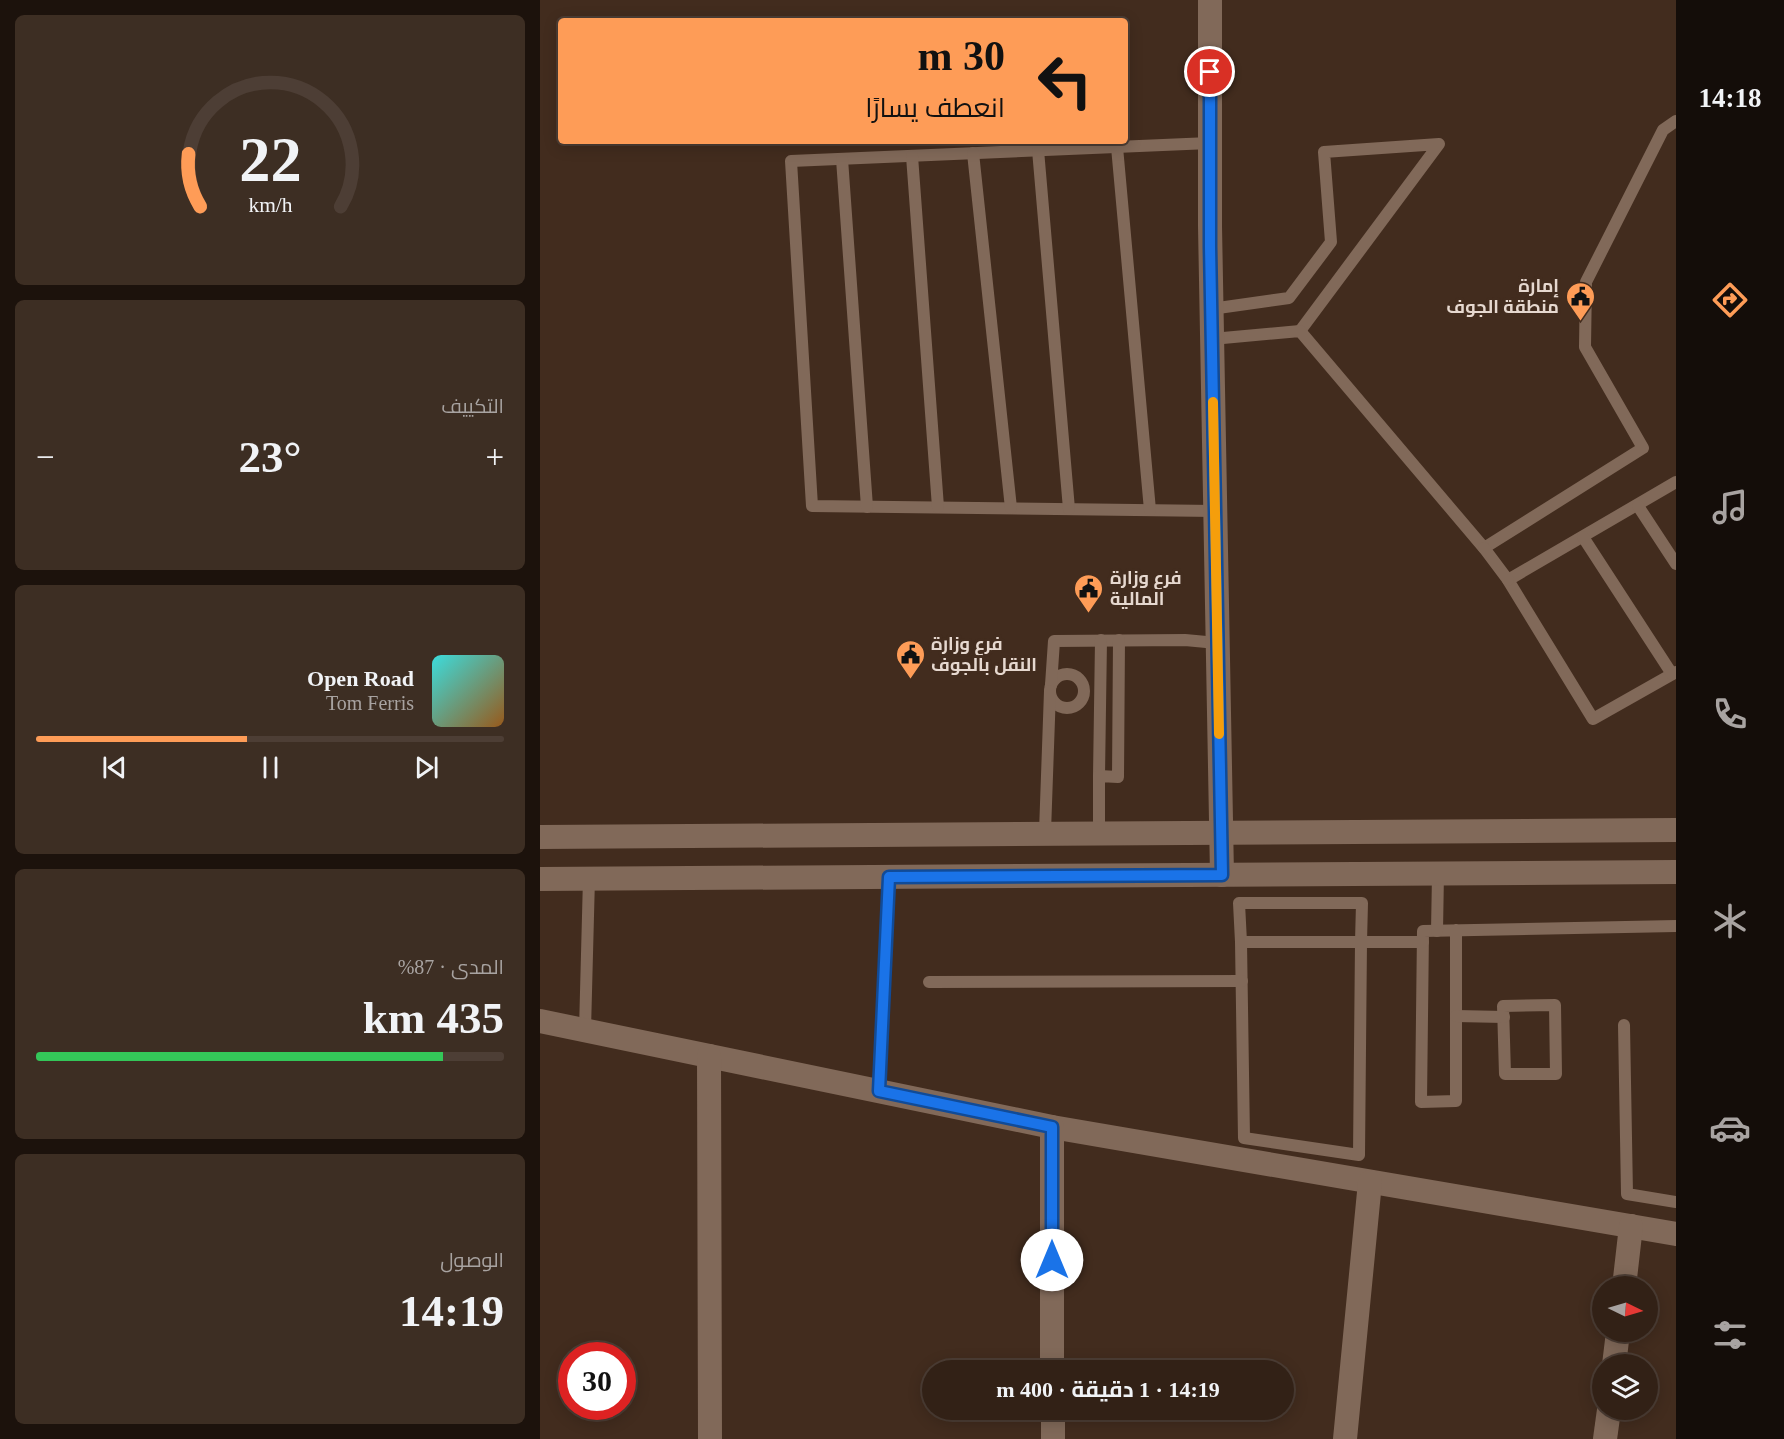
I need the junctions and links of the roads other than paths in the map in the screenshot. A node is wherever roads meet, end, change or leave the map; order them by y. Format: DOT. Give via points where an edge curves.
graph roads {
  1 [pos="1210,0"];
  2 [pos="1676,121"];
  3 [pos="1210,143"];
  4 [pos="1117,147"];
  5 [pos="1038,150"];
  6 [pos="973,153"];
  7 [pos="912,156"];
  8 [pos="842,159"];
  9 [pos="1211,309"];
  10 [pos="1300,331"];
  11 [pos="1212,339"];
  12 [pos="1676,482"];
  13 [pos="1638,506"];
  14 [pos="867,507"];
  15 [pos="938,507"];
  16 [pos="1011,508"];
  17 [pos="1069,509"];
  18 [pos="1150,510"];
  19 [pos="1215,511"];
  20 [pos="1583,537"];
  21 [pos="1484,548"];
  22 [pos="1676,564"];
  23 [pos="1508,580"];
  24 [pos="1101,640"];
  25 [pos="1119,640"];
  26 [pos="1217,643"];
  27 [pos="1674,673"];
  28 [pos="1051,688"];
  29 [pos="1084,691"];
  30 [pos="1100,691"];
  31 [pos="1099,776"];
  32 [pos="1676,830"];
  33 [pos="1045,832"];
  34 [pos="1099,833"];
  35 [pos="1220,833"];
  36 [pos="540,837"];
  37 [pos="1676,872"];
  38 [pos="1438,873"];
  39 [pos="1222,875"];
  40 [pos="889,877"];
  41 [pos="589,878"];
  42 [pos="540,879"];
  43 [pos="1676,926"];
  44 [pos="1456,930"];
  45 [pos="1437,931"];
  46 [pos="1241,942"];
  47 [pos="1362,942"];
  48 [pos="1423,942"];
  49 [pos="1242,981"];
  50 [pos="929,982"];
  51 [pos="1456,1016"];
  52 [pos="1504,1017"];
  53 [pos="540,1021"];
  54 [pos="1624,1025"];
  55 [pos="585,1030"];
  56 [pos="709,1056"];
  57 [pos="879,1091"];
  58 [pos="1052,1127"];
  59 [pos="1370,1182"];
  60 [pos="1676,1202"];
  61 [pos="1631,1226"];
  62 [pos="1676,1234"];
  63 [pos="1625,1276"];
  64 [pos="1052,1360"];
  65 [pos="1053,1420"];
  66 [pos="1608,1420"];
  67 [pos="710,1439"];
  68 [pos="1053,1439"];
  69 [pos="1345,1439"];
  70 [pos="1605,1439"];
  1 -- 3 [label="street"];
  2 -- 21 [label="lane" via="1663,130 1586,282 1584,347 1643,448"];
  3 -- 4 [label="lane"];
  3 -- 9 [label="street"];
  4 -- 5 [label="lane"];
  4 -- 18 [label="lane"];
  5 -- 6 [label="lane"];
  5 -- 17 [label="lane"];
  6 -- 7 [label="lane"];
  6 -- 16 [label="lane"];
  7 -- 8 [label="lane"];
  7 -- 15 [label="lane"];
  8 -- 14 [label="lane"];
  8 -- 14 [label="lane" via="791,161 812,506"];
  9 -- 10 [label="lane" via="1290,298 1331,242 1324,152 1439,144"];
  9 -- 11 [label="street"];
  10 -- 11 [label="lane"];
  10 -- 21 [label="lane"];
  11 -- 19 [label="street"];
  12 -- 13 [label="lane"];
  13 -- 20 [label="lane"];
  13 -- 22 [label="lane"];
  14 -- 15 [label="lane"];
  15 -- 16 [label="lane"];
  16 -- 17 [label="lane"];
  17 -- 18 [label="lane"];
  18 -- 19 [label="lane"];
  19 -- 26 [label="street"];
  20 -- 23 [label="lane"];
  20 -- 27 [label="lane"];
  21 -- 23 [label="lane"];
  23 -- 27 [label="lane" via="1593,719"];
  24 -- 25 [label="lane"];
  24 -- 28 [label="lane" via="1054,641"];
  24 -- 30 [label="lane"];
  25 -- 26 [label="lane"];
  25 -- 31 [label="lane" via="1118,777"];
  26 -- 35 [label="street"];
  28 -- 29 [label="lane" via="1059,675 1072,674 1082,682"];
  28 -- 29 [label="lane" via="1056,704 1069,708 1081,701"];
  28 -- 33 [label="lane"];
  29 -- 30 [label="lane"];
  30 -- 31 [label="lane"];
  31 -- 34 [label="lane"];
  32 -- 35 [label="street"];
  33 -- 34 [label="street"];
  33 -- 36 [label="street"];
  34 -- 35 [label="street"];
  35 -- 39 [label="street"];
  37 -- 38 [label="street"];
  38 -- 39 [label="street"];
  38 -- 45 [label="lane"];
  39 -- 40 [label="street"];
  40 -- 41 [label="street"];
  40 -- 57 [label="lane"];
  41 -- 42 [label="street"];
  41 -- 55 [label="lane"];
  43 -- 44 [label="lane"];
  44 -- 45 [label="lane"];
  44 -- 51 [label="lane"];
  45 -- 48 [label="lane" via="1423,931"];
  46 -- 47 [label="lane"];
  46 -- 47 [label="lane" via="1239,903 1362,903"];
  46 -- 49 [label="lane"];
  47 -- 48 [label="lane"];
  47 -- 49 [label="lane" via="1359,1155 1244,1138"];
  48 -- 51 [label="lane" via="1421,1102 1456,1101"];
  49 -- 50 [label="lane"];
  51 -- 52 [label="lane"];
  52 -- 52 [label="lane" via="1505,1074 1556,1074 1555,1005 1503,1006"];
  53 -- 55 [label="street"];
  54 -- 60 [label="lane" via="1627,1194"];
  55 -- 56 [label="street"];
  56 -- 57 [label="street"];
  56 -- 67 [label="street"];
  57 -- 58 [label="street"];
  58 -- 59 [label="street"];
  58 -- 64 [label="street"];
  59 -- 61 [label="street"];
  59 -- 69 [label="street"];
  61 -- 62 [label="street"];
  61 -- 63 [label="street"];
  65 -- 68 [label="street"];
  66 -- 70 [label="street"];
}
